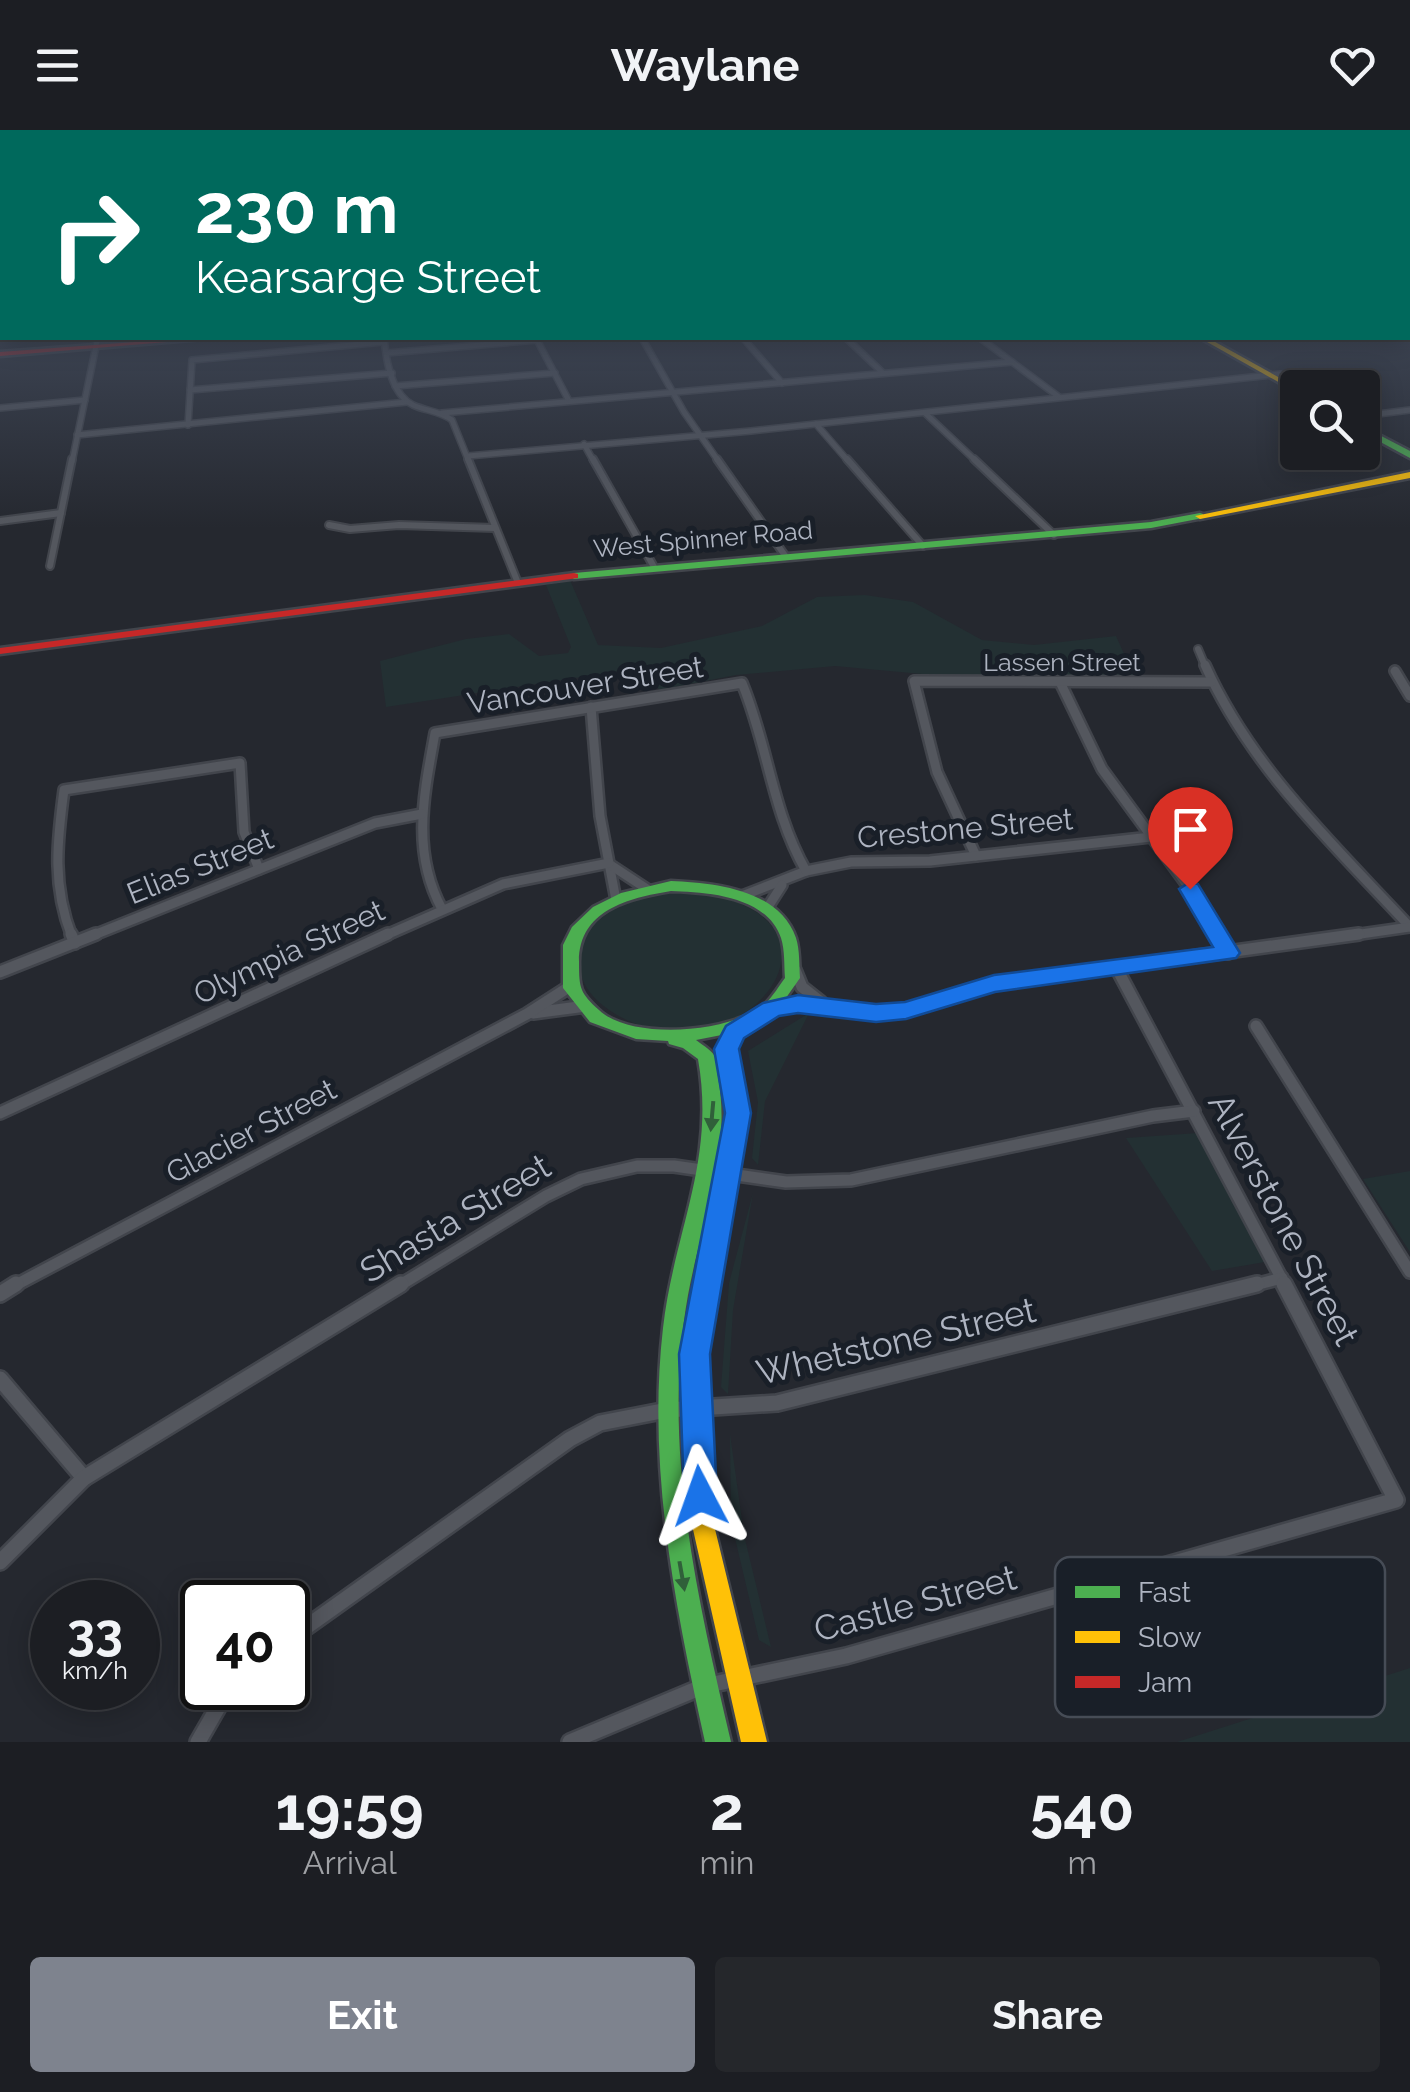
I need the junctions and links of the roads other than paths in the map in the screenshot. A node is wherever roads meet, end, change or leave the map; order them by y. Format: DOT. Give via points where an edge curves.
graph roads {
  1 [pos="89,377"];
  2 [pos="190,377"];
  3 [pos="342,377"];
  4 [pos="393,377"];
  5 [pos="503,377"];
  6 [pos="557,377"];
  7 [pos="664,377"];
  8 [pos="778,377"];
  9 [pos="843,377"];
  10 [pos="1033,377"];
  11 [pos="1253,377"];
  12 [pos="782,382"];
  13 [pos="395,386"];
  14 [pos="190,390"];
  15 [pos="672,392"];
  16 [pos="1060,397"];
  17 [pos="85,400"];
  18 [pos="569,401"];
  19 [pos="407,402"];
  20 [pos="0,408"];
  21 [pos="1410,410"];
  22 [pos="442,413"];
  23 [pos="925,414"];
  24 [pos="1380,418"];
  25 [pos="816,424"];
  26 [pos="188,425"];
  27 [pos="1380,431"];
  28 [pos="699,433"];
  29 [pos="1380,434"];
  30 [pos="77,435"];
  31 [pos="584,444"];
  32 [pos="1410,447"];
  33 [pos="1410,455"];
  34 [pos="468,456"];
  35 [pos="1410,475"];
  36 [pos="61,514"];
  37 [pos="0,521"];
  38 [pos="329,525"];
  39 [pos="495,528"];
  40 [pos="1054,535"];
  41 [pos="923,546"];
  42 [pos="786,557"];
  43 [pos="50,566"];
  44 [pos="654,567"];
  45 [pos="518,584"];
  46 [pos="1198,649"];
  47 [pos="0,651"];
  48 [pos="1395,671"];
  49 [pos="1060,682"];
  50 [pos="1211,682"];
  51 [pos="1410,696"];
  52 [pos="592,706"];
  53 [pos="422,814"];
  54 [pos="1151,836"];
  55 [pos="976,856"];
  56 [pos="609,863"];
  57 [pos="259,869"];
  58 [pos="806,871"];
  59 [pos="786,881"];
  60 [pos="647,889"];
  61 [pos="742,896"];
  62 [pos="616,900"];
  63 [pos="442,909"];
  64 [pos="766,910"];
  65 [pos="1410,927"];
  66 [pos="75,943"];
  67 [pos="1228,953"];
  68 [pos="1116,967"];
  69 [pos="795,969"];
  70 [pos="0,972"];
  71 [pos="572,985"];
  72 [pos="586,1006"];
  73 [pos="831,1006"];
  74 [pos="772,1009"];
  75 [pos="527,1014"];
  76 [pos="1256,1026"];
  77 [pos="739,1029"];
  78 [pos="675,1040"];
  79 [pos="1194,1111"];
  80 [pos="0,1112"];
  81 [pos="703,1170"];
  82 [pos="726,1174"];
  83 [pos="689,1235"];
  84 [pos="714,1238"];
  85 [pos="1410,1272"];
  86 [pos="1282,1278"];
  87 [pos="0,1294"];
  88 [pos="0,1378"];
  89 [pos="667,1410"];
  90 [pos="695,1410"];
  91 [pos="84,1478"];
  92 [pos="1396,1500"];
  93 [pos="1195,1557"];
  94 [pos="0,1562"];
  95 [pos="1055,1597"];
  96 [pos="310,1624"];
  97 [pos="738,1677"];
  98 [pos="704,1686"];
  99 [pos="216,1710"];
  100 [pos="198,1742"];
  101 [pos="570,1742"];
  102 [pos="718,1742"];
  103 [pos="754,1742"];
  1 -- 17 [label="street"];
  2 -- 14 [label="street"];
  3 -- 14 [label="street"];
  4 -- 13 [label="street"];
  5 -- 13 [label="street"];
  6 -- 18 [label="street"];
  7 -- 15 [label="street"];
  8 -- 12 [label="street"];
  9 -- 12 [label="street"];
  10 -- 16 [label="street"];
  11 -- 16 [label="street"];
  12 -- 15 [label="street"];
  13 -- 19 [label="street"];
  14 -- 26 [label="street"];
  15 -- 18 [label="street"];
  15 -- 28 [label="street"];
  16 -- 23 [label="street"];
  17 -- 20 [label="street"];
  17 -- 30 [label="street"];
  18 -- 22 [label="street"];
  19 -- 22 [label="street"];
  19 -- 26 [label="street"];
  21 -- 24 [label="street"];
  22 -- 34 [label="street"];
  23 -- 25 [label="street"];
  23 -- 40 [label="street"];
  25 -- 28 [label="street"];
  25 -- 41 [label="street"];
  26 -- 30 [label="street"];
  27 -- 32 [label="street"];
  28 -- 31 [label="street"];
  28 -- 42 [label="street"];
  29 -- 33 [label="street"];
  30 -- 36 [label="street"];
  31 -- 34 [label="street"];
  31 -- 44 [label="street"];
  34 -- 39 [label="street"];
  35 -- 40 [label="street, West Spinner Road" via="1151,525"];
  36 -- 37 [label="street"];
  36 -- 43 [label="street"];
  38 -- 39 [label="street"];
  39 -- 45 [label="street"];
  40 -- 41 [label="street, West Spinner Road"];
  41 -- 42 [label="street, West Spinner Road"];
  42 -- 44 [label="street, West Spinner Road"];
  44 -- 45 [label="street, West Spinner Road"];
  45 -- 47 [label="street, West Spinner Road"];
  46 -- 50 [label="street"];
  48 -- 51 [label="street"];
  49 -- 50 [label="street, Lassen Street"];
  49 -- 54 [label="street" via="1102,770"];
  49 -- 55 [label="street, Lassen Street" via="914,681 940,788"];
  50 -- 65 [label="street" via="1260,760"];
  52 -- 53 [label="street, Vancouver Street" via="435,732"];
  52 -- 56 [label="street"];
  52 -- 58 [label="street, Vancouver Street" via="742,683 757,714 784,835"];
  53 -- 57 [label="street, Elias Street" via="376,823"];
  53 -- 63 [label="street" via="426,885"];
  54 -- 55 [label="street, Crestone Street"];
  54 -- 67 [label="street"];
  55 -- 58 [label="street, Crestone Street" via="851,862"];
  56 -- 60 [label="street"];
  56 -- 62 [label="street"];
  56 -- 63 [label="street, Olympia Street" via="503,884"];
  57 -- 66 [label="street, Elias Street"];
  57 -- 66 [label="street" via="246,851 240,763 64,790 54,884"];
  58 -- 59 [label="street, Crestone Street"];
  59 -- 61 [label="street, Crestone Street"];
  59 -- 64 [label="street, Crestone Street"];
  60 -- 61 [label="street" via="696,886"];
  60 -- 62 [label="street"];
  61 -- 64 [label="street"];
  62 -- 71 [label="street" via="580,928 570,946"];
  63 -- 80 [label="street, Olympia Street"];
  64 -- 69 [label="street" via="794,947"];
  65 -- 67 [label="street"];
  66 -- 70 [label="street, Elias Street"];
  67 -- 68 [label="street"];
  68 -- 73 [label="street" via="994,984 906,1010"];
  68 -- 79 [label="street, Alverstone Street"];
  69 -- 73 [label="street" via="810,997"];
  69 -- 74 [label="street"];
  71 -- 72 [label="street"];
  71 -- 75 [label="street, Glacier Street"];
  72 -- 75 [label="street, Glacier Street"];
  72 -- 78 [label="street" via="615,1026"];
  73 -- 74 [label="street"];
  74 -- 77 [label="street"];
  75 -- 87 [label="street, Glacier Street"];
  76 -- 85 [label="street"];
  77 -- 78 [label="street"];
  77 -- 82 [label="street" via="726,1049 738,1113"];
  78 -- 81 [label="street, one-way" via="698,1048 710,1065 713,1106"];
  79 -- 82 [label="street, Shasta Street" via="851,1180 786,1182"];
  79 -- 86 [label="street, Alverstone Street"];
  81 -- 82 [label="street, Shasta Street"];
  81 -- 83 [label="street"];
  81 -- 91 [label="street, Shasta Street" via="612,1170 546,1196"];
  82 -- 84 [label="street"];
  83 -- 84 [label="street"];
  83 -- 89 [label="street" via="671,1336"];
  84 -- 90 [label="street" via="695,1354"];
  86 -- 90 [label="street, Whetstone Street" via="776,1403"];
  86 -- 92 [label="street, Alverstone Street"];
  88 -- 91 [label="street"];
  89 -- 90 [label="street, Whetstone Street"];
  89 -- 96 [label="street, Whetstone Street" via="600,1423 570,1439"];
  89 -- 98 [label="street, one-way" via="680,1573"];
  90 -- 97 [label="street" via="703,1526"];
  91 -- 94 [label="street, Shasta Street"];
  92 -- 93 [label="street, Castle Street"];
  95 -- 97 [label="street, Castle Street" via="846,1656"];
  97 -- 98 [label="street, Castle Street"];
  97 -- 103 [label="street"];
  98 -- 101 [label="street, Castle Street"];
  98 -- 102 [label="street"];
  99 -- 100 [label="street"];
}
